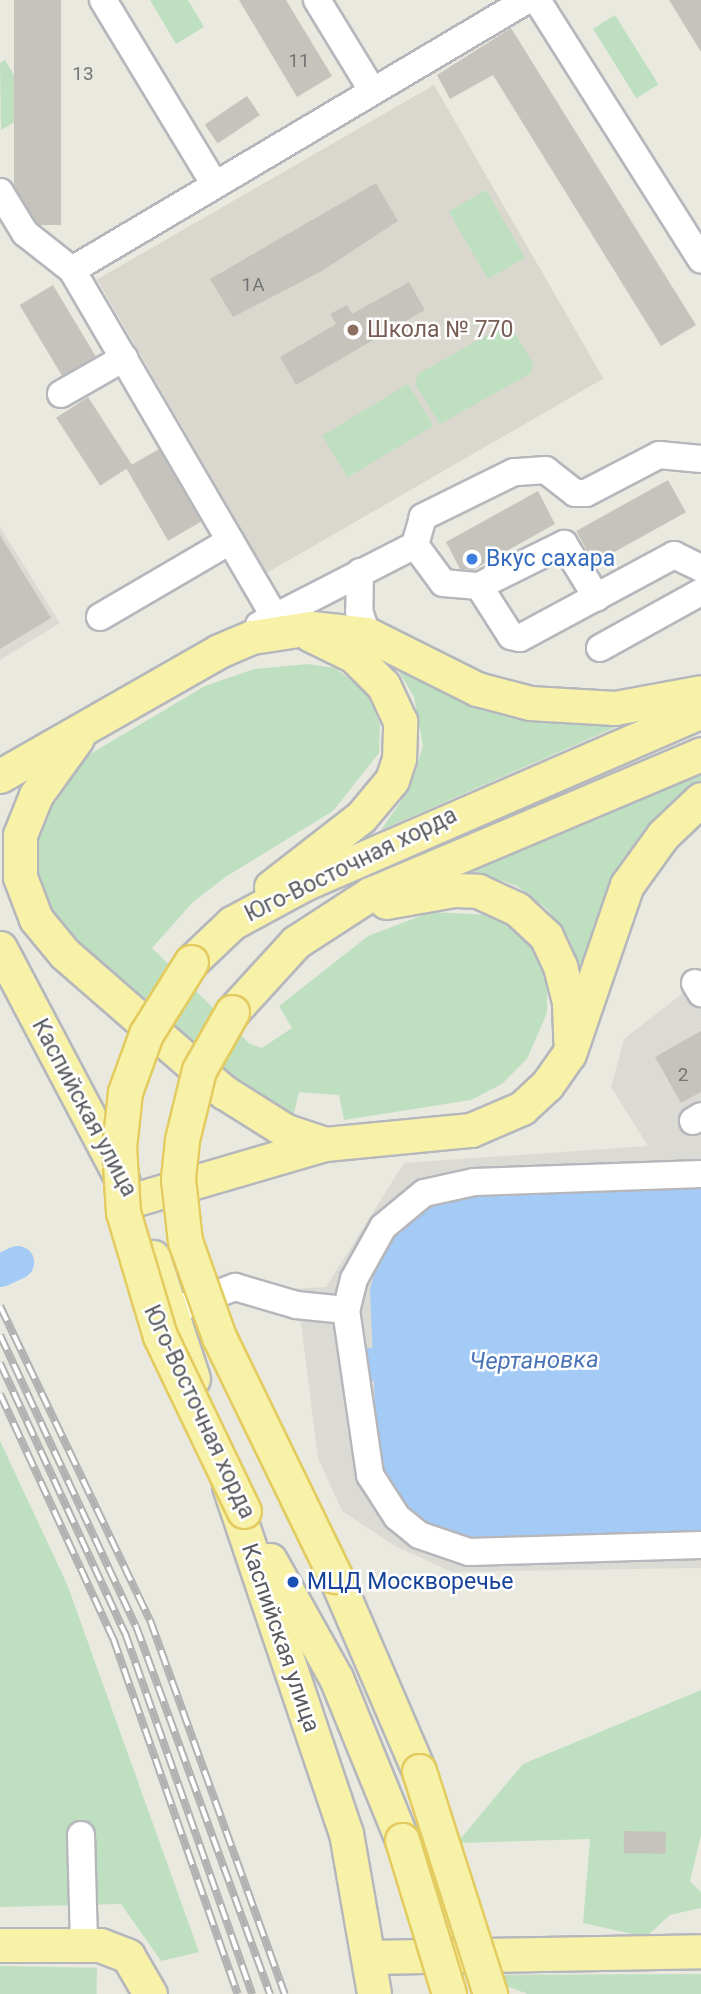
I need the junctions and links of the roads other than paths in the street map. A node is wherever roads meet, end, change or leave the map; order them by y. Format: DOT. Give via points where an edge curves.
graph roads {
  1 [pos="103,0"];
  2 [pos="317,0"];
  3 [pos="527,0"];
  4 [pos="537,0"];
  5 [pos="372,90"];
  6 [pos="214,183"];
  7 [pos="0,192"];
  8 [pos="701,259"];
  9 [pos="72,270"];
  10 [pos="124,358"];
  11 [pos="61,394"];
  12 [pos="701,458"];
  13 [pos="230,541"];
  14 [pos="415,545"];
  15 [pos="701,568"];
  16 [pos="360,572"];
  17 [pos="479,586"];
  18 [pos="701,592"];
  19 [pos="597,598"];
  20 [pos="100,617"];
  21 [pos="283,623"];
  22 [pos="367,634"];
  23 [pos="600,648"];
  24 [pos="701,692"];
  25 [pos="701,711"];
  26 [pos="82,732"];
  27 [pos="701,754"];
  28 [pos="0,776"];
  29 [pos="701,799"];
  30 [pos="322,922"];
  31 [pos="232,923"];
  32 [pos="0,948"];
  33 [pos="569,1054"];
  34 [pos="325,1144"];
  35 [pos="701,1174"];
  36 [pos="133,1200"];
  37 [pos="346,1310"];
  38 [pos="170,1312"];
  39 [pos="701,1545"];
  40 [pos="81,1835"];
  41 [pos="0,1945"];
  42 [pos="84,1945"];
  43 [pos="701,1951"];
  44 [pos="369,1957"];
  45 [pos="150,1994"];
  46 [pos="374,1994"];
  47 [pos="449,1994"];
  48 [pos="490,1994"];
  1 -- 6 [label="lane"];
  2 -- 5 [label="lane"];
  3 -- 5 [label="lane"];
  4 -- 8 [label="lane"];
  5 -- 6 [label="lane"];
  6 -- 9 [label="lane"];
  7 -- 9 [label="lane" via="25,233"];
  9 -- 10 [label="lane"];
  10 -- 11 [label="lane"];
  10 -- 13 [label="lane"];
  12 -- 14 [label="lane" via="659,455 586,493 575,493 547,470 514,471 423,517"];
  13 -- 20 [label="lane"];
  13 -- 21 [label="lane"];
  14 -- 16 [label="lane"];
  14 -- 17 [label="lane" via="443,583"];
  15 -- 19 [label="lane" via="674,555"];
  16 -- 21 [label="lane"];
  16 -- 22 [label="lane" via="359,611"];
  17 -- 19 [label="lane" via="511,636 520,639"];
  17 -- 19 [label="lane" via="564,544"];
  18 -- 23 [label="lane"];
  21 -- 22 [label="main road"];
  21 -- 26 [label="main road" via="219,651"];
  21 -- 31 [label="main road" via="335,644 383,685 400,721 399,759 381,796 361,817 299,862"];
  22 -- 24 [label="main road" via="477,689 530,703 615,708"];
  25 -- 31 [label="main road, Юго-Восточная хорда" via="419,829"];
  26 -- 28 [label="main road"];
  26 -- 34 [label="main road" via="36,795 20,835 20,877 36,919 65,954 224,1092 286,1131"];
  27 -- 30 [label="main road, Юго-Восточная хорда" via="439,863"];
  29 -- 33 [label="main road" via="663,835 627,885"];
  30 -- 33 [label="main road" via="414,894 454,890 497,898 533,922 553,950 569,1003"];
  30 -- 48 [label="main road, Юго-Восточная хорда, bridge" via="272,963 232,1012 199,1070 184,1128 178,1179 185,1241 219,1337 398,1718 444,1838"];
  31 -- 47 [label="main road, Юго-Восточная хорда, bridge" via="191,962 146,1034 125,1092 119,1147 130,1244 179,1379 336,1678 401,1840"];
  32 -- 36 [label="main road, Каспийская улица"];
  33 -- 34 [label="main road" via="535,1098 486,1126"];
  34 -- 36 [label="main road"];
  35 -- 37 [label="lane" via="474,1182 424,1193 383,1227 354,1279"];
  36 -- 38 [label="main road, Каспийская улица"];
  37 -- 38 [label="lane" via="296,1305 235,1287"];
  37 -- 39 [label="lane" via="370,1475 397,1517 419,1535 469,1552"];
  38 -- 44 [label="main road, Каспийская улица" via="346,1833"];
  40 -- 42 [label="lane"];
  41 -- 42 [label="main road"];
  42 -- 45 [label="main road" via="128,1956"];
  43 -- 44 [label="main road"];
  44 -- 46 [label="main road, Каспийская улица"];
}
